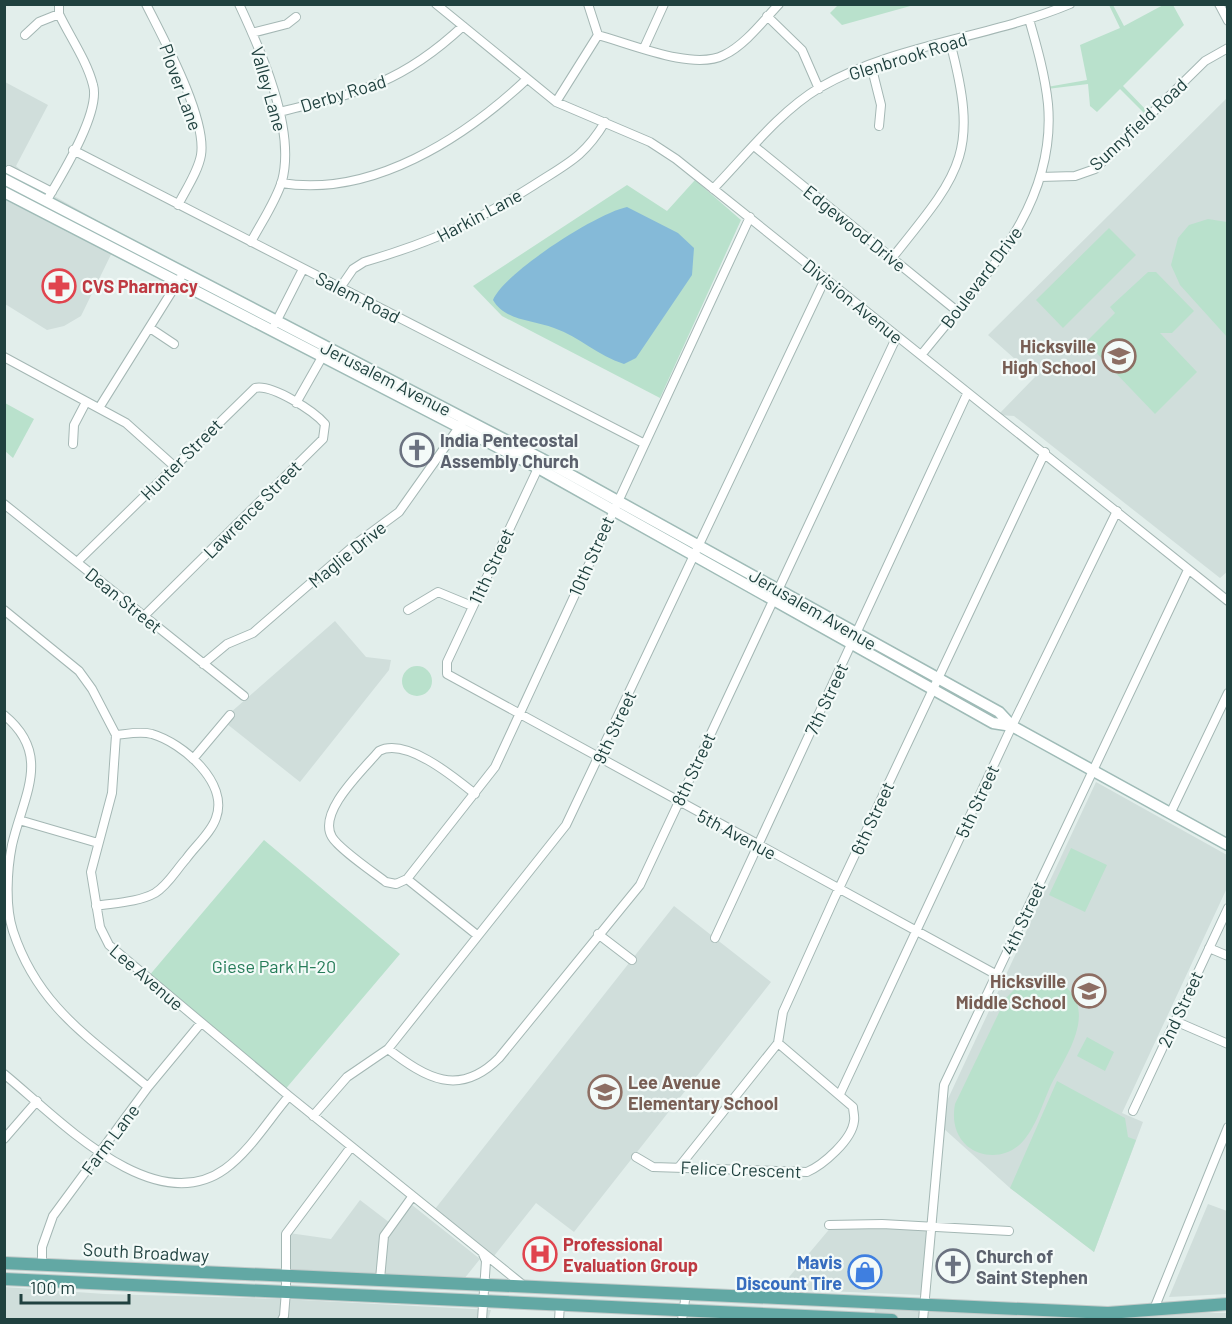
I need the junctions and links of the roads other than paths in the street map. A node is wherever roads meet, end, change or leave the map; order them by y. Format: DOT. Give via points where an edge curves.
graph roads {
  1 [pos="59,4"];
  2 [pos="146,4"];
  3 [pos="239,4"];
  4 [pos="436,4"];
  5 [pos="588,4"];
  6 [pos="664,4"];
  7 [pos="779,4"];
  8 [pos="1070,4"];
  9 [pos="1219,4"];
  10 [pos="59,14"];
  11 [pos="767,16"];
  12 [pos="296,17"];
  13 [pos="1029,19"];
  14 [pos="1227,21"];
  15 [pos="463,27"];
  16 [pos="252,33"];
  17 [pos="25,35"];
  18 [pos="598,35"];
  19 [pos="950,42"];
  20 [pos="644,48"];
  21 [pos="1227,48"];
  22 [pos="871,65"];
  23 [pos="527,79"];
  24 [pos="819,88"];
  25 [pos="556,102"];
  26 [pos="279,112"];
  27 [pos="605,122"];
  28 [pos="879,126"];
  29 [pos="754,146"];
  30 [pos="73,150"];
  31 [pos="7,175"];
  32 [pos="1040,177"];
  33 [pos="281,183"];
  34 [pos="713,189"];
  35 [pos="4,192"];
  36 [pos="49,196"];
  37 [pos="178,205"];
  38 [pos="750,217"];
  39 [pos="251,242"];
  40 [pos="892,258"];
  41 [pos="303,269"];
  42 [pos="181,277"];
  43 [pos="825,279"];
  44 [pos="340,288"];
  45 [pos="957,311"];
  46 [pos="274,326"];
  47 [pos="150,328"];
  48 [pos="897,336"];
  49 [pos="174,344"];
  50 [pos="325,352"];
  51 [pos="922,354"];
  52 [pos="4,357"];
  53 [pos="967,394"];
  54 [pos="86,402"];
  55 [pos="296,403"];
  56 [pos="99,408"];
  57 [pos="462,423"];
  58 [pos="643,443"];
  59 [pos="73,444"];
  60 [pos="1045,452"];
  61 [pos="540,463"];
  62 [pos="174,466"];
  63 [pos="4,504"];
  64 [pos="615,505"];
  65 [pos="1117,510"];
  66 [pos="700,544"];
  67 [pos="694,556"];
  68 [pos="77,562"];
  69 [pos="1188,570"];
  70 [pos="775,595"];
  71 [pos="1227,601"];
  72 [pos="472,606"];
  73 [pos="4,610"];
  74 [pos="408,610"];
  75 [pos="144,616"];
  76 [pos="853,639"];
  77 [pos="203,664"];
  78 [pos="447,674"];
  79 [pos="935,684"];
  80 [pos="1227,693"];
  81 [pos="244,696"];
  82 [pos="230,715"];
  83 [pos="519,715"];
  84 [pos="4,716"];
  85 [pos="1012,726"];
  86 [pos="116,735"];
  87 [pos="193,759"];
  88 [pos="599,759"];
  89 [pos="1092,771"];
  90 [pos="475,794"];
  91 [pos="678,802"];
  92 [pos="1170,814"];
  93 [pos="19,820"];
  94 [pos="98,843"];
  95 [pos="758,845"];
  96 [pos="1227,845"];
  97 [pos="407,879"];
  98 [pos="838,889"];
  99 [pos="96,906"];
  100 [pos="1227,908"];
  101 [pos="8,923"];
  102 [pos="916,931"];
  103 [pos="598,933"];
  104 [pos="477,935"];
  105 [pos="715,938"];
  106 [pos="1209,948"];
  107 [pos="1227,956"];
  108 [pos="632,960"];
  109 [pos="997,975"];
  110 [pos="1175,1021"];
  111 [pos="201,1023"];
  112 [pos="778,1043"];
  113 [pos="1227,1044"];
  114 [pos="388,1049"];
  115 [pos="4,1074"];
  116 [pos="148,1087"];
  117 [pos="840,1094"];
  118 [pos="289,1096"];
  119 [pos="37,1101"];
  120 [pos="1132,1111"];
  121 [pos="313,1116"];
  122 [pos="1227,1127"];
  123 [pos="4,1139"];
  124 [pos="351,1147"];
  125 [pos="100,1151"];
  126 [pos="636,1157"];
  127 [pos="679,1167"];
  128 [pos="412,1197"];
  129 [pos="829,1225"];
  130 [pos="931,1227"];
  131 [pos="1009,1231"];
  132 [pos="483,1254"];
  133 [pos="4,1263"];
  134 [pos="42,1265"];
  135 [pos="287,1277"];
  136 [pos="4,1279"];
  137 [pos="380,1279"];
  138 [pos="484,1285"];
  139 [pos="526,1288"];
  140 [pos="286,1291"];
  141 [pos="686,1294"];
  142 [pos="484,1301"];
  143 [pos="924,1304"];
  144 [pos="1227,1304"];
  145 [pos="560,1305"];
  146 [pos="1154,1309"];
  147 [pos="683,1315"];
  148 [pos="829,1318"];
  149 [pos="282,1320"];
  150 [pos="482,1320"];
  151 [pos="559,1320"];
  152 [pos="892,1320"];
  153 [pos="923,1320"];
  1 -- 10 [label="street"];
  2 -- 37 [label="street, Plover Lane" via="183,82 200,136 201,156"];
  3 -- 16 [label="street, Valley Lane"];
  4 -- 15 [label="street, Division Avenue"];
  5 -- 18 [label="street"];
  6 -- 20 [label="street"];
  7 -- 11 [label="street"];
  8 -- 13 [label="street, Glenbrook Road"];
  9 -- 14 [label="street"];
  10 -- 17 [label="street" via="39,22"];
  10 -- 30 [label="street" via="94,91 92,110"];
  11 -- 20 [label="street" via="730,51 712,59 692,60"];
  11 -- 24 [label="street" via="802,50"];
  12 -- 16 [label="street" via="287,24"];
  13 -- 19 [label="street, Glenbrook Road"];
  13 -- 32 [label="street, Boulevard Drive" via="1045,76 1048,106 1047,147"];
  15 -- 23 [label="street, Division Avenue"];
  15 -- 26 [label="street, Derby Road" via="425,59 380,84"];
  16 -- 26 [label="street, Valley Lane"];
  18 -- 20 [label="street"];
  18 -- 25 [label="street"];
  19 -- 22 [label="street, Glenbrook Road"];
  19 -- 40 [label="street" via="965,108 962,150 942,197"];
  21 -- 32 [label="street, Sunnyfield Road" via="1206,61 1095,169 1075,176"];
  22 -- 24 [label="street, Glenbrook Road"];
  22 -- 28 [label="street" via="881,105"];
  23 -- 25 [label="street, Division Avenue"];
  23 -- 33 [label="street" via="468,129 412,160 322,186"];
  24 -- 29 [label="street, Glenbrook Road"];
  25 -- 27 [label="street, Division Avenue"];
  26 -- 33 [label="street, Valley Lane" via="284,142"];
  27 -- 34 [label="street, Division Avenue" via="650,142"];
  27 -- 44 [label="street, Harkin Lane" via="583,153 488,214 439,238 364,262"];
  29 -- 34 [label="street, Glenbrook Road"];
  29 -- 40 [label="street, Edgewood Drive"];
  30 -- 36 [label="street"];
  30 -- 37 [label="street, Salem Road"];
  31 -- 36 [label="main road, Jerusalem Avenue"];
  32 -- 45 [label="street, Boulevard Drive" via="1031,206 1014,238"];
  33 -- 39 [label="street, Valley Lane"];
  34 -- 38 [label="street, Division Avenue"];
  35 -- 42 [label="main road, Jerusalem Avenue"];
  36 -- 42 [label="main road, Jerusalem Avenue"];
  37 -- 39 [label="street, Salem Road"];
  38 -- 43 [label="street, Division Avenue"];
  38 -- 58 [label="street, 10th Street"];
  39 -- 41 [label="street, Salem Road"];
  40 -- 45 [label="street, Edgewood Drive"];
  41 -- 44 [label="street, Salem Road"];
  41 -- 46 [label="street"];
  42 -- 46 [label="main road, Jerusalem Avenue"];
  42 -- 47 [label="street"];
  43 -- 48 [label="street, Division Avenue"];
  43 -- 66 [label="street, 9th Street"];
  44 -- 58 [label="street, Salem Road"];
  45 -- 51 [label="street, Boulevard Drive"];
  46 -- 50 [label="main road, Jerusalem Avenue"];
  47 -- 49 [label="street"];
  47 -- 56 [label="street"];
  48 -- 51 [label="street, Division Avenue"];
  48 -- 70 [label="street, 8th Street"];
  50 -- 55 [label="street"];
  50 -- 57 [label="main road, Jerusalem Avenue"];
  51 -- 53 [label="street, Division Avenue"];
  52 -- 54 [label="street"];
  53 -- 60 [label="street, Division Avenue"];
  53 -- 76 [label="street, 7th Street"];
  54 -- 56 [label="street"];
  54 -- 59 [label="street" via="74,425"];
  55 -- 62 [label="street, Hunter Street" via="269,388 255,388"];
  55 -- 75 [label="street, Lawrence Street" via="325,424 323,440"];
  56 -- 62 [label="street" via="136,429"];
  57 -- 61 [label="main road, Jerusalem Avenue"];
  57 -- 77 [label="street, Maglie Drive" via="399,512 253,633 227,644"];
  58 -- 64 [label="street, 10th Street"];
  60 -- 65 [label="street, Division Avenue"];
  60 -- 79 [label="street, 6th Street"];
  61 -- 64 [label="main road, Jerusalem Avenue"];
  61 -- 72 [label="street, 11th Street"];
  62 -- 68 [label="street, Hunter Street"];
  63 -- 68 [label="street, Dean Street"];
  64 -- 66 [label="main road, Jerusalem Avenue"];
  64 -- 67 [label="main road, Jerusalem Avenue"];
  64 -- 83 [label="street, 10th Street"];
  65 -- 69 [label="street, Division Avenue"];
  65 -- 85 [label="street, 5th Street"];
  66 -- 67 [label="street, 9th Street"];
  66 -- 70 [label="main road, Jerusalem Avenue"];
  67 -- 70 [label="main road, Jerusalem Avenue"];
  67 -- 88 [label="street, 9th Street"];
  68 -- 75 [label="street, Dean Street"];
  69 -- 71 [label="street, Division Avenue"];
  69 -- 89 [label="street, 4th Street"];
  70 -- 76 [label="main road, Jerusalem Avenue"];
  70 -- 91 [label="street, 8th Street"];
  72 -- 74 [label="street" via="438,592"];
  72 -- 78 [label="street, 11th Street" via="447,662"];
  73 -- 86 [label="street" via="79,671"];
  75 -- 77 [label="street, Dean Street"];
  76 -- 79 [label="main road, Jerusalem Avenue"];
  76 -- 95 [label="street, 7th Street"];
  77 -- 81 [label="street, Dean Street"];
  78 -- 83 [label="street, 5th Avenue"];
  79 -- 85 [label="main road, Jerusalem Avenue" via="999,712"];
  79 -- 98 [label="street, 6th Street"];
  80 -- 92 [label="street"];
  82 -- 87 [label="street"];
  83 -- 88 [label="street, 5th Avenue"];
  83 -- 90 [label="street, 10th Street" via="495,767"];
  84 -- 93 [label="street" via="20,730 31,752 30,782"];
  85 -- 89 [label="main road, Jerusalem Avenue"];
  85 -- 102 [label="street, 5th Street"];
  86 -- 87 [label="street" via="151,734"];
  86 -- 94 [label="street, Lee Avenue" via="112,793"];
  87 -- 99 [label="street" via="217,791 219,807 212,825 155,893"];
  88 -- 91 [label="street, 5th Avenue"];
  88 -- 104 [label="street, 9th Street" via="566,825"];
  89 -- 92 [label="main road, Jerusalem Avenue"];
  89 -- 109 [label="street, 4th Street"];
  90 -- 97 [label="street, 10th Street"];
  90 -- 97 [label="street" via="453,776 405,749 386,747 331,810 328,825 336,841 386,882 396,884"];
  91 -- 95 [label="street, 5th Avenue"];
  91 -- 103 [label="street, 8th Street" via="640,885"];
  92 -- 96 [label="main road, Jerusalem Avenue"];
  93 -- 94 [label="street"];
  93 -- 101 [label="street" via="10,856"];
  94 -- 99 [label="street, Lee Avenue" via="91,872"];
  95 -- 98 [label="street, 5th Avenue"];
  95 -- 105 [label="street, 7th Street"];
  97 -- 104 [label="street"];
  98 -- 102 [label="street, 5th Avenue"];
  98 -- 112 [label="street, 6th Street" via="783,1011"];
  99 -- 111 [label="street, Lee Avenue" via="102,933 118,955"];
  100 -- 106 [label="street, 2nd Street"];
  101 -- 116 [label="street" via="34,980 49,1002"];
  102 -- 109 [label="street, 5th Avenue"];
  102 -- 117 [label="street, 5th Street"];
  103 -- 108 [label="street"];
  103 -- 114 [label="street, 8th Street" via="499,1058 481,1073 462,1080 441,1080 424,1075"];
  104 -- 114 [label="street, 9th Street"];
  106 -- 107 [label="street"];
  106 -- 110 [label="street, 2nd Street"];
  109 -- 130 [label="street, 4th Street" via="944,1085"];
  110 -- 113 [label="street"];
  110 -- 120 [label="street, 2nd Street"];
  111 -- 116 [label="street, Farm Lane"];
  111 -- 118 [label="street, Lee Avenue"];
  112 -- 117 [label="street, Felice Crescent"];
  112 -- 127 [label="street, 6th Street"];
  114 -- 121 [label="street, 9th Street" via="347,1077"];
  115 -- 119 [label="street"];
  116 -- 125 [label="street, Farm Lane"];
  117 -- 127 [label="street, Felice Crescent" via="853,1107 852,1127 824,1164 807,1172"];
  118 -- 121 [label="street, Lee Avenue"];
  118 -- 125 [label="street" via="232,1164 216,1175 196,1181 148,1178 124,1168"];
  119 -- 123 [label="street"];
  119 -- 125 [label="street"];
  121 -- 124 [label="street, Lee Avenue"];
  122 -- 146 [label="street"];
  124 -- 128 [label="street, Lee Avenue"];
  124 -- 135 [label="street" via="285,1234"];
  125 -- 134 [label="street, Farm Lane" via="49,1223"];
  126 -- 127 [label="street, Felice Crescent" via="653,1167"];
  128 -- 132 [label="street, Lee Avenue"];
  128 -- 137 [label="street" via="384,1236"];
  129 -- 130 [label="street"];
  130 -- 131 [label="street"];
  130 -- 143 [label="street, 4th Street"];
  132 -- 138 [label="street"];
  132 -- 139 [label="street, Lee Avenue"];
  133 -- 134 [label="main road, South Broadway"];
  134 -- 135 [label="main road, South Broadway"];
  135 -- 137 [label="main road, South Broadway"];
  135 -- 140 [label="street"];
  136 -- 140 [label="main road, South Broadway"];
  137 -- 138 [label="main road, South Broadway"];
  138 -- 139 [label="main road, South Broadway"];
  138 -- 142 [label="street"];
  139 -- 141 [label="main road, South Broadway"];
  140 -- 142 [label="main road, South Broadway"];
  140 -- 149 [label="street"];
  141 -- 143 [label="main road, South Broadway"];
  141 -- 147 [label="street"];
  142 -- 145 [label="main road, South Broadway"];
  142 -- 150 [label="street"];
  143 -- 146 [label="main road" via="1108,1313"];
  143 -- 153 [label="street, 4th Street"];
  144 -- 146 [label="main road"];
  145 -- 147 [label="main road, South Broadway"];
  145 -- 151 [label="street"];
  147 -- 148 [label="main road, South Broadway"];
  148 -- 152 [label="main road"];
}
